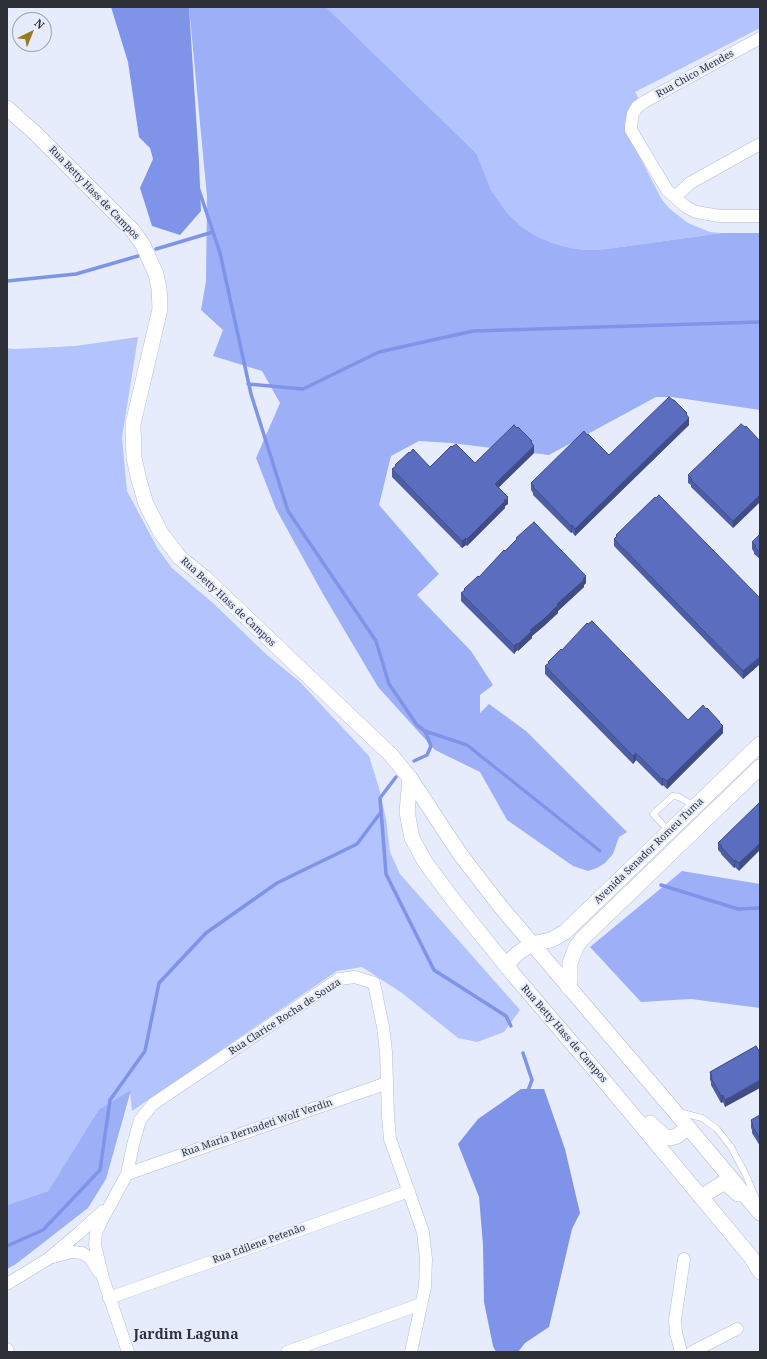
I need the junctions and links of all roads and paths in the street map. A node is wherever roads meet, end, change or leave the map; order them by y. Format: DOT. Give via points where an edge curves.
graph roads {
  1 [pos="760,38"];
  2 [pos="7,108"];
  3 [pos="760,144"];
  4 [pos="675,198"];
  5 [pos="760,216"];
  6 [pos="760,744"];
  7 [pos="760,767"];
  8 [pos="410,778"];
  9 [pos="695,807"];
  10 [pos="669,831"];
  11 [pos="531,944"];
  12 [pos="506,965"];
  13 [pos="568,987"];
  14 [pos="387,1083"];
  15 [pos="606,1083"];
  16 [pos="675,1111"];
  17 [pos="688,1127"];
  18 [pos="127,1174"];
  19 [pos="409,1190"];
  20 [pos="701,1197"];
  21 [pos="114,1200"];
  22 [pos="760,1208"];
  23 [pos="760,1214"];
  24 [pos="48,1259"];
  25 [pos="684,1259"];
  26 [pos="760,1272"];
  27 [pos="103,1278"];
  28 [pos="7,1284"];
  29 [pos="109,1298"];
  30 [pos="420,1304"];
  31 [pos="738,1329"];
  32 [pos="7,1349"];
  33 [pos="8,1352"];
  34 [pos="128,1352"];
  35 [pos="288,1352"];
  36 [pos="411,1352"];
  37 [pos="681,1352"];
  38 [pos="692,1352"];
  1 -- 4 [label="street, Rua Chico Mendes" via="644,102 633,114 631,130 664,185"];
  2 -- 8 [label="street, Rua Betty Hass de Campos" via="133,231 143,245 156,274 160,309 133,424 134,458 139,480 146,504 161,533 180,558 205,578 360,724"];
  3 -- 4 [label="street" via="690,183"];
  4 -- 5 [label="street" via="696,212 720,216"];
  6 -- 9 [label="street, Avenida Senador Romeu Tuma"];
  7 -- 13 [label="street, Avenida Senador Romeu Tuma" via="582,939 570,963"];
  8 -- 11 [label="street, Rua Betty Hass de Campos" via="460,854"];
  8 -- 12 [label="street, Rua Betty Hass de Campos" via="407,812 412,838 425,862"];
  9 -- 10 [label="street, Avenida Senador Romeu Tuma"];
  9 -- 10 [label="lane" via="673,796 653,814"];
  10 -- 11 [label="street, Avenida Senador Romeu Tuma" via="564,932 551,940"];
  11 -- 12 [label="street"];
  11 -- 13 [label="street, Rua Betty Hass de Campos"];
  12 -- 15 [label="street, Rua Betty Hass de Campos"];
  13 -- 16 [label="street, Rua Betty Hass de Campos"];
  14 -- 18 [label="street, Rua Maria Bernadeti Wolf Verdin"];
  14 -- 18 [label="street, Rua Clarice Rocha de Souza" via="383,1027 374,983 355,977 339,979 153,1104 140,1120"];
  14 -- 19 [label="street, Rua Clarice Rocha de Souza" via="390,1139"];
  15 -- 17 [label="street" via="664,1136 677,1136"];
  15 -- 20 [label="street, Rua Betty Hass de Campos"];
  16 -- 17 [label="street, Rua Betty Hass de Campos"];
  16 -- 22 [label="lane" via="702,1118 717,1129 741,1166"];
  17 -- 23 [label="street, Rua Betty Hass de Campos"];
  18 -- 21 [label="street, Rua Clarice Rocha de Souza"];
  19 -- 29 [label="street, Rua Edilene Petenão"];
  19 -- 30 [label="street, Rua Clarice Rocha de Souza" via="423,1232 426,1259 425,1286"];
  20 -- 23 [label="street" via="722,1183 727,1184"];
  20 -- 26 [label="street, Rua Betty Hass de Campos" via="751,1257"];
  21 -- 24 [label="street, Rua Clarice Rocha de Souza" via="97,1218"];
  21 -- 27 [label="street, Rua Clarice Rocha de Souza" via="96,1233"];
  24 -- 27 [label="street, Rua Clarice Rocha de Souza" via="72,1252 82,1253 90,1258"];
  24 -- 28 [label="street, Rua Clarice Rocha de Souza"];
  25 -- 37 [label="street" via="675,1320"];
  27 -- 29 [label="street"];
  29 -- 34 [label="street"];
  30 -- 35 [label="street"];
  30 -- 36 [label="street, Rua Clarice Rocha de Souza"];
  31 -- 38 [label="street"];
  32 -- 33 [label="street"];
}
